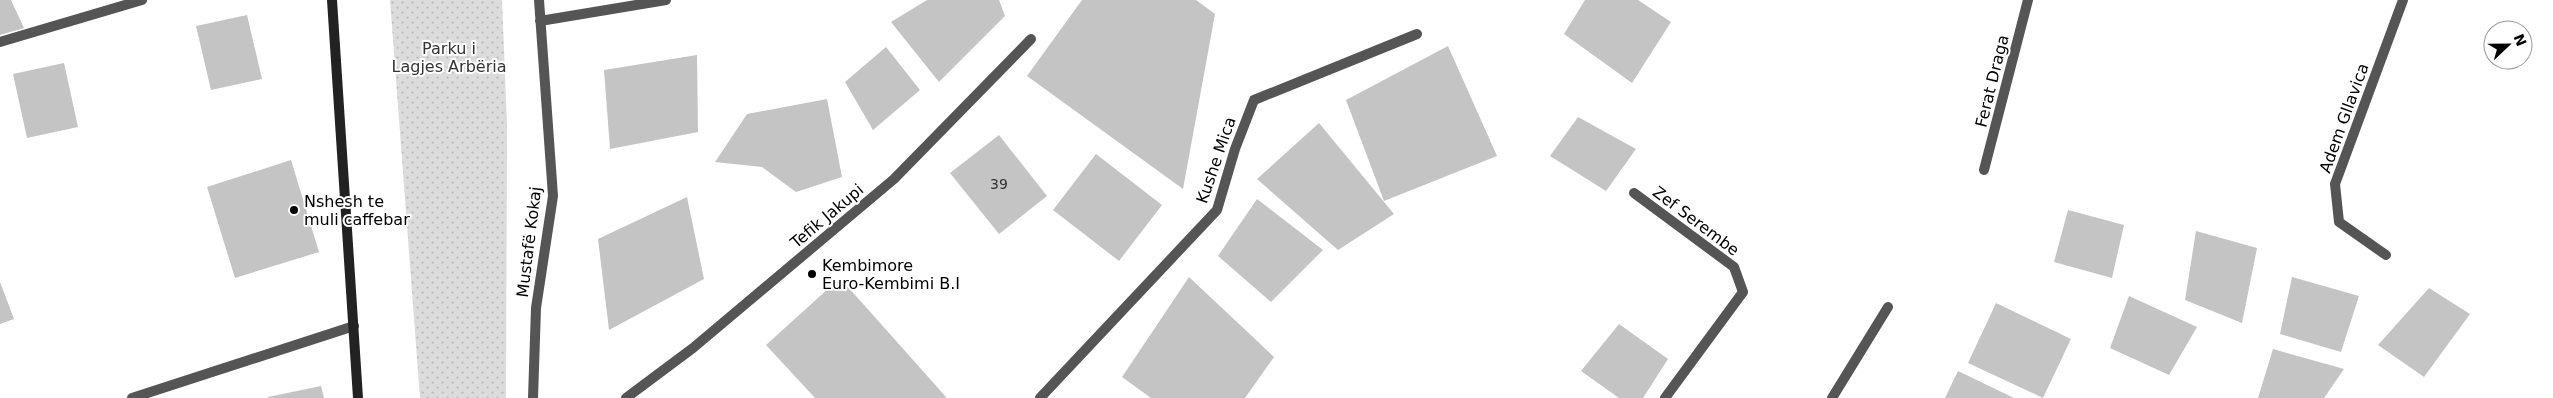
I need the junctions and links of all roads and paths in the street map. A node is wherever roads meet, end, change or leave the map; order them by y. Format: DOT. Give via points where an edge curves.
graph roads {
  1 [pos="142,0"];
  2 [pos="332,0"];
  3 [pos="539,0"];
  4 [pos="666,0"];
  5 [pos="2028,0"];
  6 [pos="2403,0"];
  7 [pos="540,21"];
  8 [pos="1417,34"];
  9 [pos="1031,39"];
  10 [pos="0,42"];
  11 [pos="1984,170"];
  12 [pos="1634,193"];
  13 [pos="2386,255"];
  14 [pos="1888,307"];
  15 [pos="354,326"];
  16 [pos="132,398"];
  17 [pos="358,398"];
  18 [pos="533,398"];
  19 [pos="626,398"];
  20 [pos="1040,398"];
  21 [pos="1665,398"];
  22 [pos="1832,398"];
  1 -- 10 [label="street"];
  2 -- 15 [label="street"];
  3 -- 7 [label="street, Mustafë Kokaj"];
  4 -- 7 [label="street"];
  5 -- 11 [label="street, Ferat Draga"];
  6 -- 13 [label="street, Adem Gllavica" via="2335,184 2339,222"];
  7 -- 18 [label="street, Mustafë Kokaj" via="553,196 536,308"];
  8 -- 20 [label="street, Kushe Mica" via="1254,100 1217,210"];
  9 -- 19 [label="street, Tefik Jakupi" via="894,179 692,348"];
  12 -- 21 [label="street, Zef Serembe" via="1734,267 1743,292"];
  14 -- 22 [label="street"];
  15 -- 16 [label="street"];
  15 -- 17 [label="street"];
}
